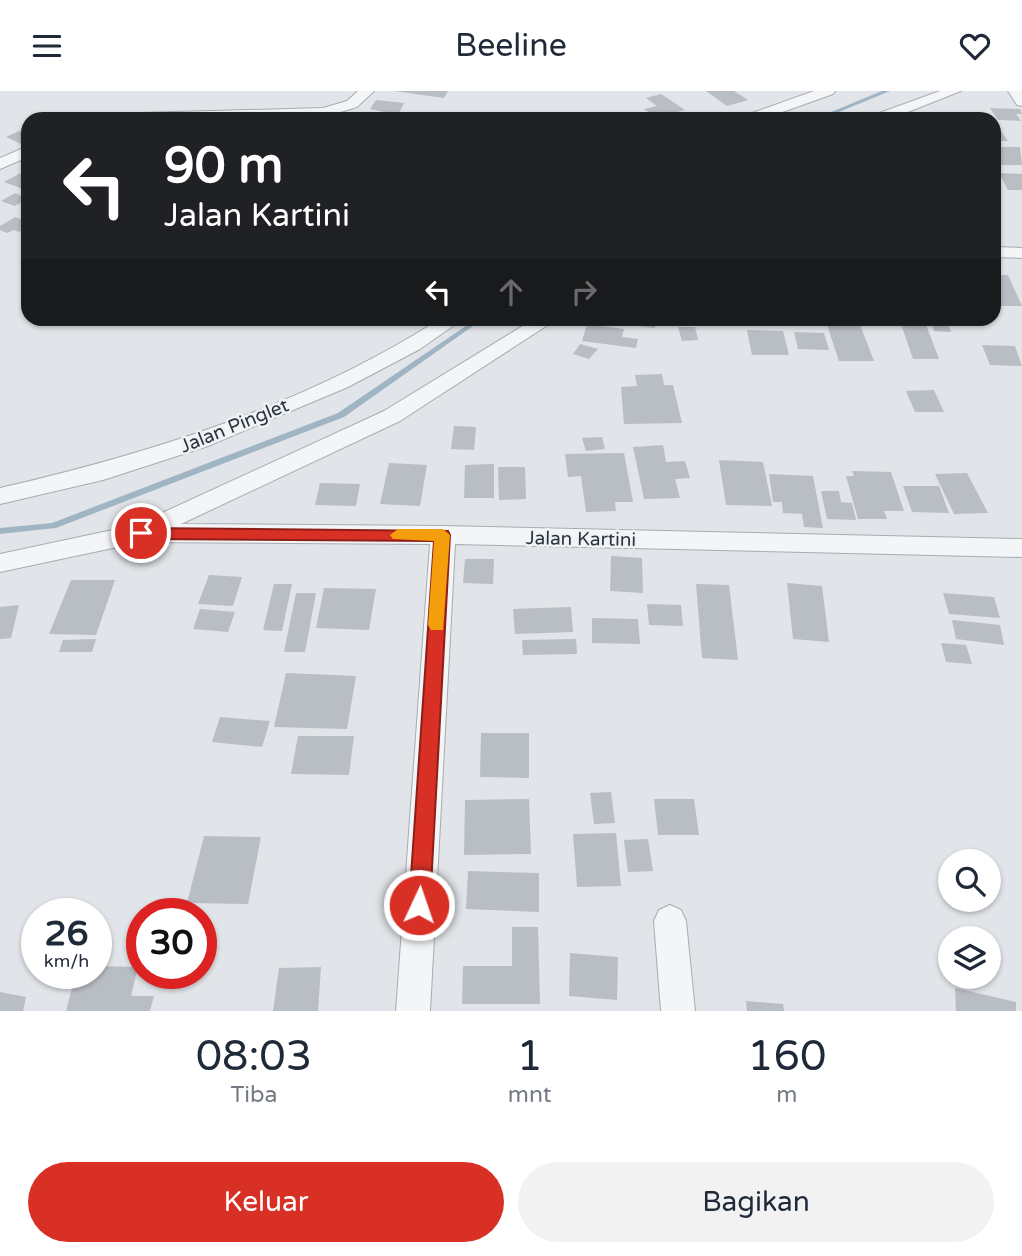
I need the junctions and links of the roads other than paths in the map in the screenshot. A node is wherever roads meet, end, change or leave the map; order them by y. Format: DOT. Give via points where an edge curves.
graph roads {
  1 [pos="367,91"];
  2 [pos="828,91"];
  3 [pos="954,91"];
  4 [pos="329,111"];
  5 [pos="301,112"];
  6 [pos="769,112"];
  7 [pos="896,112"];
  8 [pos="21,154"];
  9 [pos="0,165"];
  10 [pos="1001,252"];
  11 [pos="1022,253"];
  12 [pos="442,326"];
  13 [pos="536,326"];
  14 [pos="0,496"];
  15 [pos="141,533"];
  16 [pos="443,535"];
  17 [pos="1022,548"];
  18 [pos="0,563"];
  19 [pos="670,921"];
  20 [pos="412,1011"];
  21 [pos="678,1011"];
  1 -- 4 [label="street" via="356,101"];
  2 -- 6 [label="street"];
  3 -- 7 [label="street"];
  4 -- 5 [label="street"];
  8 -- 9 [label="street"];
  10 -- 11 [label="street"];
  12 -- 14 [label="street, Jalan Pinglet" via="341,382 200,441 103,472"];
  13 -- 15 [label="street" via="392,416"];
  15 -- 16 [label="street, Jalan Kartini"];
  15 -- 18 [label="street"];
  16 -- 17 [label="street, Jalan Kartini"];
  16 -- 20 [label="street"];
  19 -- 21 [label="street"];
}
